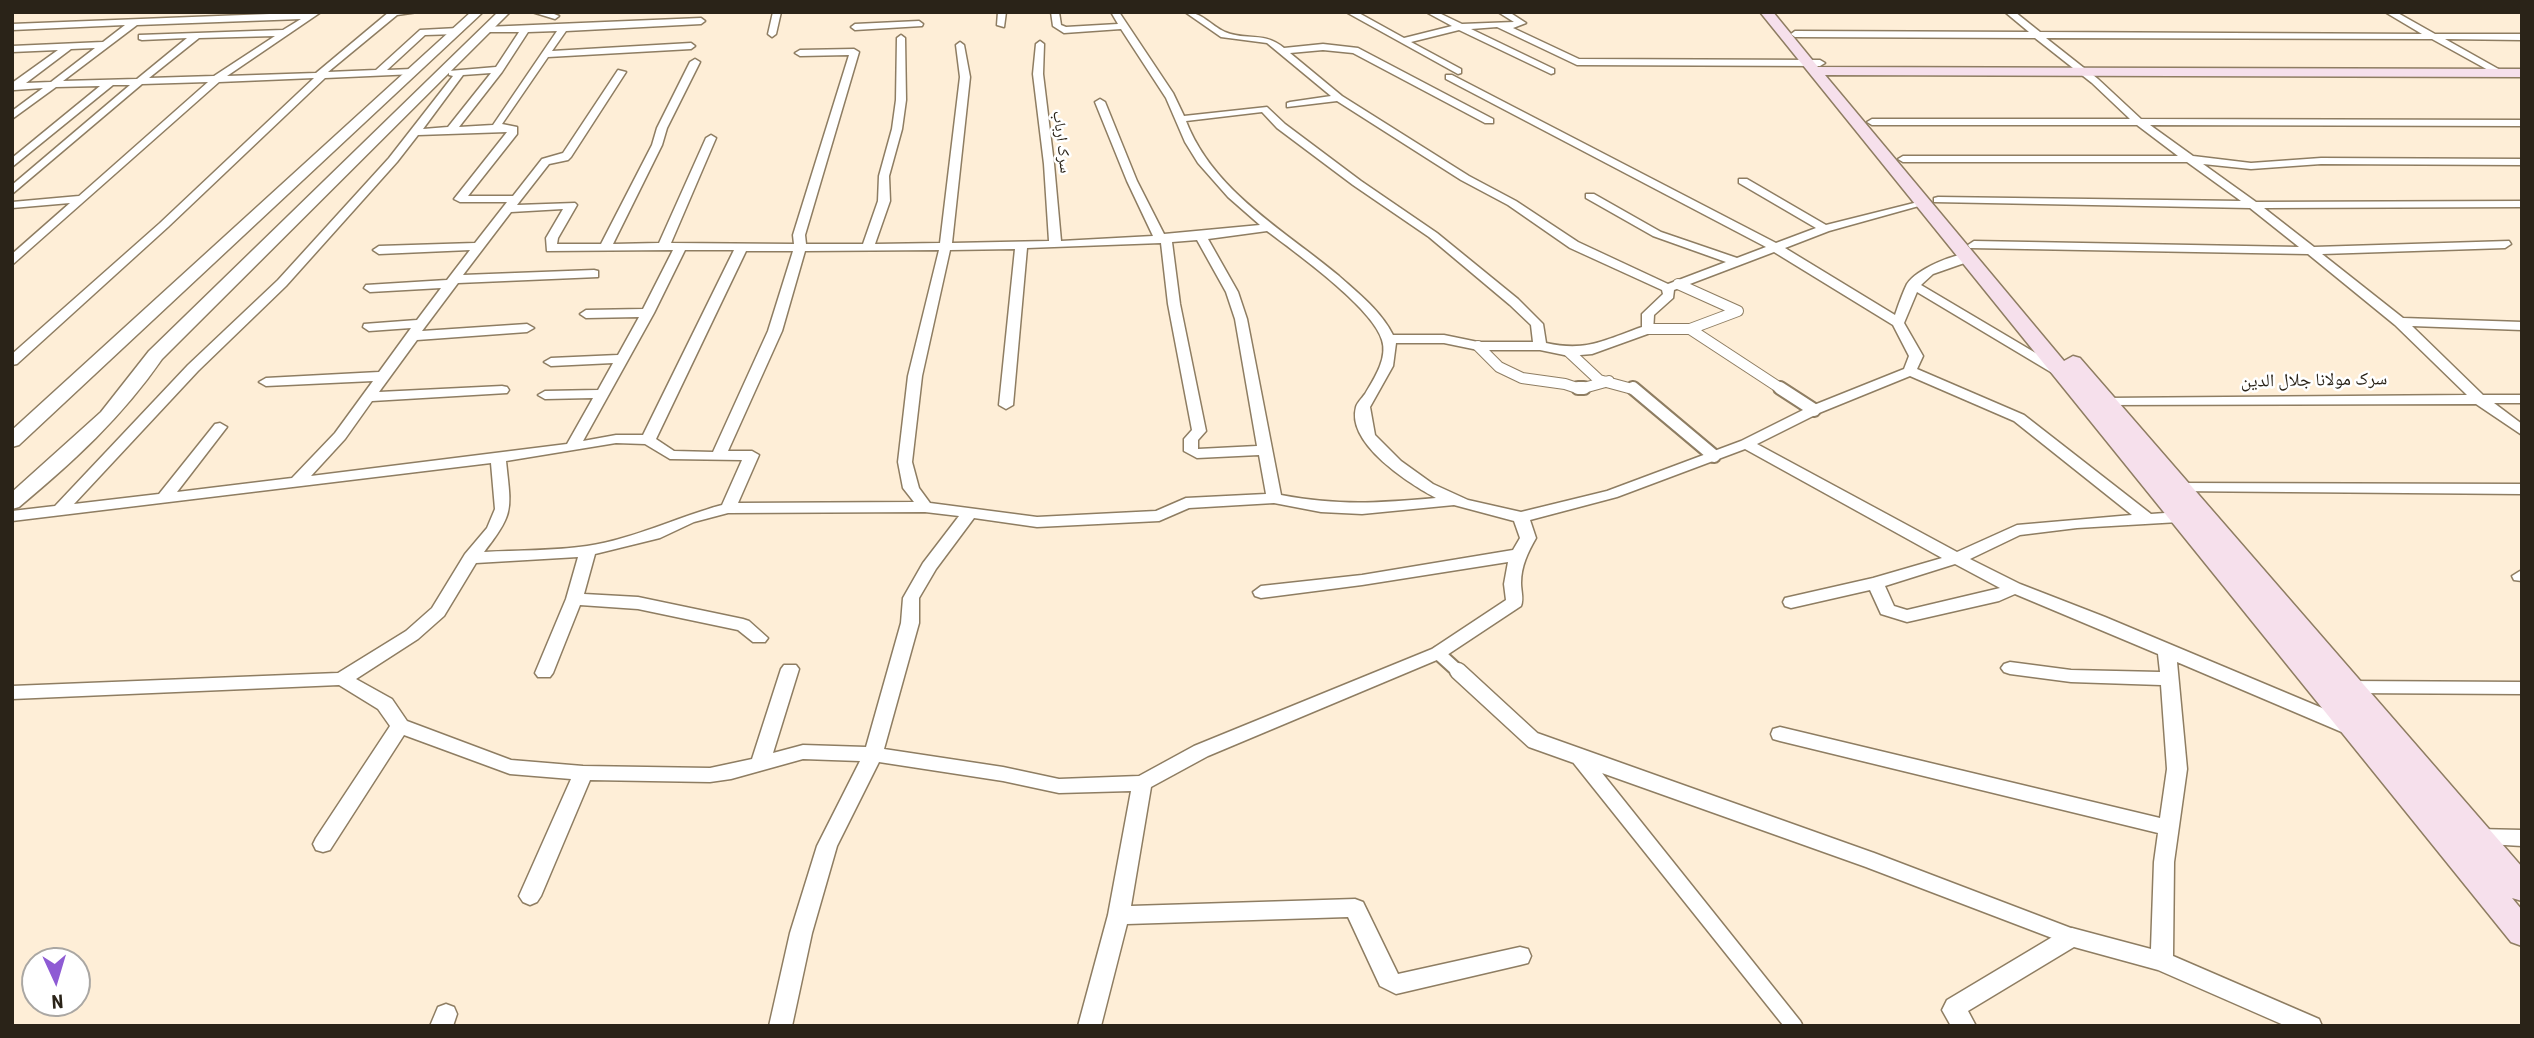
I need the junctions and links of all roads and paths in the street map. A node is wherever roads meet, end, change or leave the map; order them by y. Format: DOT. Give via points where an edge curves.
graph roads {
  1 [pos="176,12"];
  2 [pos="394,12"];
  3 [pos="414,12"];
  4 [pos="478,12"];
  5 [pos="505,12"];
  6 [pos="536,12"];
  7 [pos="777,12"];
  8 [pos="908,12"];
  9 [pos="1002,12"];
  10 [pos="1055,12"];
  11 [pos="1189,12"];
  12 [pos="1350,12"];
  13 [pos="1430,12"];
  14 [pos="1502,12"];
  15 [pos="1766,12"];
  16 [pos="1777,12"];
  17 [pos="2009,12"];
  18 [pos="2389,12"];
  19 [pos="314,14"];
  20 [pos="555,16"];
  21 [pos="1121,17"];
  22 [pos="136,21"];
  23 [pos="163,21"];
  24 [pos="701,21"];
  25 [pos="919,23"];
  26 [pos="907,24"];
  27 [pos="1001,25"];
  28 [pos="12,27"];
  29 [pos="855,27"];
  30 [pos="1460,27"];
  31 [pos="1505,27"];
  32 [pos="488,29"];
  33 [pos="563,29"];
  34 [pos="458,30"];
  35 [pos="525,30"];
  36 [pos="286,33"];
  37 [pos="772,34"];
  38 [pos="1795,34"];
  39 [pos="196,36"];
  40 [pos="2039,37"];
  41 [pos="2522,37"];
  42 [pos="901,38"];
  43 [pos="2433,38"];
  44 [pos="1402,41"];
  45 [pos="1040,44"];
  46 [pos="103,45"];
  47 [pos="960,45"];
  48 [pos="69,46"];
  49 [pos="691,46"];
  50 [pos="13,50"];
  51 [pos="1280,51"];
  52 [pos="800,53"];
  53 [pos="545,54"];
  54 [pos="695,62"];
  55 [pos="499,71"];
  56 [pos="1551,71"];
  57 [pos="1822,71"];
  58 [pos="380,72"];
  59 [pos="412,72"];
  60 [pos="461,72"];
  61 [pos="621,72"];
  62 [pos="442,73"];
  63 [pos="2499,73"];
  64 [pos="2522,73"];
  65 [pos="322,74"];
  66 [pos="219,77"];
  67 [pos="2090,77"];
  68 [pos="138,80"];
  69 [pos="112,81"];
  70 [pos="2522,81"];
  71 [pos="52,85"];
  72 [pos="13,87"];
  73 [pos="1339,98"];
  74 [pos="1100,103"];
  75 [pos="1290,105"];
  76 [pos="12,116"];
  77 [pos="1180,118"];
  78 [pos="1489,121"];
  79 [pos="2137,121"];
  80 [pos="1872,122"];
  81 [pos="2522,123"];
  82 [pos="501,128"];
  83 [pos="450,131"];
  84 [pos="414,132"];
  85 [pos="711,138"];
  86 [pos="1903,159"];
  87 [pos="2187,159"];
  88 [pos="2522,162"];
  89 [pos="12,163"];
  90 [pos="1742,181"];
  91 [pos="322,190"];
  92 [pos="12,191"];
  93 [pos="284,191"];
  94 [pos="1590,196"];
  95 [pos="80,199"];
  96 [pos="1930,201"];
  97 [pos="513,204"];
  98 [pos="2522,204"];
  99 [pos="12,205"];
  100 [pos="2253,205"];
  101 [pos="1268,226"];
  102 [pos="1825,229"];
  103 [pos="1200,235"];
  104 [pos="1163,237"];
  105 [pos="2505,244"];
  106 [pos="606,245"];
  107 [pos="1055,245"];
  108 [pos="480,246"];
  109 [pos="742,246"];
  110 [pos="1021,246"];
  111 [pos="663,247"];
  112 [pos="800,247"];
  113 [pos="680,248"];
  114 [pos="867,248"];
  115 [pos="945,248"];
  116 [pos="1776,248"];
  117 [pos="379,250"];
  118 [pos="1971,251"];
  119 [pos="2312,251"];
  120 [pos="12,261"];
  121 [pos="1735,261"];
  122 [pos="594,274"];
  123 [pos="452,282"];
  124 [pos="1913,285"];
  125 [pos="1673,286"];
  126 [pos="370,288"];
  127 [pos="648,313"];
  128 [pos="586,314"];
  129 [pos="2522,315"];
  130 [pos="2421,321"];
  131 [pos="2400,322"];
  132 [pos="1898,323"];
  133 [pos="422,324"];
  134 [pos="2522,326"];
  135 [pos="369,327"];
  136 [pos="527,328"];
  137 [pos="1648,329"];
  138 [pos="1690,329"];
  139 [pos="413,336"];
  140 [pos="1389,339"];
  141 [pos="1478,346"];
  142 [pos="1540,346"];
  143 [pos="1569,352"];
  144 [pos="623,359"];
  145 [pos="12,361"];
  146 [pos="551,362"];
  147 [pos="1910,371"];
  148 [pos="2069,372"];
  149 [pos="383,376"];
  150 [pos="1610,381"];
  151 [pos="266,382"];
  152 [pos="502,390"];
  153 [pos="603,394"];
  154 [pos="545,395"];
  155 [pos="369,397"];
  156 [pos="2479,399"];
  157 [pos="2522,399"];
  158 [pos="2106,402"];
  159 [pos="1006,405"];
  160 [pos="1814,410"];
  161 [pos="220,428"];
  162 [pos="2522,431"];
  163 [pos="648,440"];
  164 [pos="12,441"];
  165 [pos="1746,444"];
  166 [pos="572,448"];
  167 [pos="1265,450"];
  168 [pos="718,456"];
  169 [pos="1714,456"];
  170 [pos="498,458"];
  171 [pos="297,482"];
  172 [pos="2178,488"];
  173 [pos="2522,489"];
  174 [pos="164,498"];
  175 [pos="1274,498"];
  176 [pos="1452,501"];
  177 [pos="12,503"];
  178 [pos="926,507"];
  179 [pos="728,508"];
  180 [pos="60,510"];
  181 [pos="970,513"];
  182 [pos="12,516"];
  183 [pos="1521,517"];
  184 [pos="2179,517"];
  185 [pos="2146,518"];
  186 [pos="588,551"];
  187 [pos="1517,555"];
  188 [pos="471,558"];
  189 [pos="1955,559"];
  190 [pos="1875,583"];
  191 [pos="2014,588"];
  192 [pos="1261,592"];
  193 [pos="574,598"];
  194 [pos="1791,602"];
  195 [pos="759,638"];
  196 [pos="2167,651"];
  197 [pos="1438,653"];
  198 [pos="2010,668"];
  199 [pos="790,669"];
  200 [pos="544,673"];
  201 [pos="342,679"];
  202 [pos="2168,679"];
  203 [pos="2348,687"];
  204 [pos="2522,688"];
  205 [pos="12,693"];
  206 [pos="400,726"];
  207 [pos="2353,729"];
  208 [pos="1780,734"];
  209 [pos="873,754"];
  210 [pos="1578,756"];
  211 [pos="760,764"];
  212 [pos="583,773"];
  213 [pos="1142,783"];
  214 [pos="2168,828"];
  215 [pos="2477,837"];
  216 [pos="2522,838"];
  217 [pos="323,844"];
  218 [pos="2522,889"];
  219 [pos="530,896"];
  220 [pos="1119,915"];
  221 [pos="2522,933"];
  222 [pos="2072,937"];
  223 [pos="1520,956"];
  224 [pos="2162,961"];
  225 [pos="780,1026"];
  226 [pos="1089,1026"];
  227 [pos="1794,1026"];
  228 [pos="1965,1026"];
  229 [pos="2311,1026"];
  1 -- 23 [label="street"];
  2 -- 3 [label="street"];
  2 -- 65 [label="street"];
  4 -- 34 [label="street"];
  5 -- 32 [label="street"];
  6 -- 20 [label="street"];
  7 -- 37 [label="street"];
  8 -- 26 [label="street"];
  9 -- 27 [label="street"];
  10 -- 21 [label="street" via="1057,26 1064,30"];
  11 -- 51 [label="street" via="1224,35 1265,38"];
  12 -- 44 [label="street"];
  13 -- 30 [label="street"];
  14 -- 31 [label="street" via="1522,23"];
  15 -- 57 [label="main road"];
  16 -- 38 [label="main road"];
  17 -- 40 [label="street"];
  18 -- 43 [label="street"];
  19 -- 23 [label="street"];
  19 -- 36 [label="street"];
  21 -- 77 [label="street"];
  22 -- 23 [label="street"];
  22 -- 28 [label="street"];
  22 -- 46 [label="street"];
  23 -- 39 [label="street" via="142,37"];
  24 -- 33 [label="street"];
  25 -- 26 [label="street"];
  26 -- 29 [label="street"];
  30 -- 31 [label="street"];
  30 -- 44 [label="street"];
  30 -- 56 [label="street"];
  31 -- 57 [label="street" via="1577,62"];
  32 -- 35 [label="street"];
  32 -- 62 [label="street"];
  33 -- 35 [label="street"];
  33 -- 53 [label="street"];
  34 -- 58 [label="street" via="423,32"];
  34 -- 59 [label="street"];
  35 -- 55 [label="street"];
  36 -- 39 [label="street"];
  36 -- 66 [label="street"];
  38 -- 40 [label="street"];
  38 -- 57 [label="main road"];
  39 -- 68 [label="street"];
  40 -- 43 [label="street"];
  40 -- 67 [label="street"];
  41 -- 43 [label="street"];
  42 -- 114 [label="street" via="897,129 884,176 884,201"];
  43 -- 63 [label="street"];
  44 -- 116 [label="street" via="1464,70 1449,77"];
  45 -- 107 [label="street, سرک ارباب" via="1038,74"];
  46 -- 48 [label="street"];
  46 -- 71 [label="street"];
  47 -- 115 [label="street" via="964,77"];
  48 -- 50 [label="street"];
  48 -- 72 [label="street"];
  49 -- 53 [label="street"];
  51 -- 73 [label="street"];
  51 -- 78 [label="street" via="1355,50"];
  52 -- 112 [label="street" via="854,52 799,235"];
  53 -- 82 [label="street" via="497,124"];
  54 -- 106 [label="street"];
  55 -- 60 [label="street"];
  55 -- 83 [label="street"];
  57 -- 67 [label="main road"];
  57 -- 80 [label="main road"];
  57 -- 96 [label="main road"];
  58 -- 59 [label="street"];
  58 -- 65 [label="street"];
  59 -- 93 [label="street"];
  60 -- 62 [label="street"];
  60 -- 84 [label="street"];
  61 -- 97 [label="street" via="564,158 546,161"];
  62 -- 91 [label="street"];
  63 -- 64 [label="main road"];
  63 -- 67 [label="main road"];
  65 -- 66 [label="street"];
  65 -- 145 [label="street"];
  66 -- 68 [label="street"];
  66 -- 95 [label="street"];
  67 -- 70 [label="main road"];
  67 -- 79 [label="street"];
  68 -- 69 [label="street"];
  68 -- 92 [label="street"];
  69 -- 71 [label="street"];
  69 -- 89 [label="street"];
  71 -- 72 [label="street"];
  71 -- 76 [label="street"];
  73 -- 75 [label="street"];
  73 -- 125 [label="street" via="1574,245 1642,278"];
  74 -- 104 [label="street" via="1132,181"];
  77 -- 101 [label="street" via="1209,173"];
  77 -- 142 [label="street" via="1264,109 1357,183 1433,235 1514,302 1537,324"];
  79 -- 80 [label="street"];
  79 -- 81 [label="street"];
  79 -- 87 [label="street"];
  80 -- 86 [label="main road"];
  82 -- 83 [label="street"];
  82 -- 97 [label="street" via="513,130 512,134 460,199"];
  83 -- 84 [label="street"];
  84 -- 180 [label="street" via="282,284 193,368"];
  85 -- 111 [label="street"];
  86 -- 87 [label="street"];
  86 -- 96 [label="main road"];
  87 -- 88 [label="street" via="2251,166 2321,161"];
  87 -- 100 [label="street"];
  90 -- 102 [label="street"];
  91 -- 93 [label="street"];
  91 -- 177 [label="street" via="155,355 107,418"];
  93 -- 164 [label="street"];
  94 -- 121 [label="street" via="1657,234"];
  95 -- 99 [label="street"];
  95 -- 120 [label="street"];
  96 -- 100 [label="street"];
  96 -- 102 [label="street"];
  96 -- 118 [label="main road"];
  97 -- 106 [label="street" via="571,205 549,247"];
  97 -- 108 [label="street"];
  98 -- 100 [label="street"];
  100 -- 119 [label="street"];
  101 -- 103 [label="street"];
  101 -- 140 [label="street" via="1351,294 1376,318"];
  102 -- 116 [label="street"];
  103 -- 104 [label="street"];
  103 -- 167 [label="street" via="1232,292 1241,319"];
  104 -- 107 [label="street"];
  104 -- 167 [label="street" via="1199,431 1191,439 1191,451"];
  105 -- 119 [label="street"];
  106 -- 111 [label="street"];
  107 -- 110 [label="street"];
  108 -- 117 [label="street"];
  108 -- 123 [label="street"];
  109 -- 112 [label="street"];
  109 -- 113 [label="street"];
  109 -- 163 [label="street"];
  110 -- 115 [label="street"];
  110 -- 159 [label="street"];
  111 -- 113 [label="street"];
  112 -- 114 [label="street"];
  112 -- 168 [label="street" via="775,331"];
  113 -- 127 [label="street"];
  114 -- 115 [label="street"];
  115 -- 178 [label="street" via="915,376 905,462 911,488"];
  116 -- 121 [label="street"];
  116 -- 132 [label="street"];
  118 -- 119 [label="street"];
  118 -- 124 [label="street" via="1923,274"];
  118 -- 148 [label="main road"];
  119 -- 131 [label="street"];
  121 -- 125 [label="street"];
  122 -- 123 [label="street"];
  123 -- 126 [label="street"];
  123 -- 133 [label="street"];
  124 -- 132 [label="street"];
  124 -- 148 [label="street"];
  125 -- 137 [label="street" via="1648,314"];
  125 -- 138 [label="street" via="1738,311"];
  127 -- 128 [label="street"];
  127 -- 144 [label="street"];
  129 -- 130 [label="street" via="2435,315"];
  130 -- 131 [label="street"];
  130 -- 134 [label="street"];
  131 -- 156 [label="street"];
  132 -- 147 [label="street" via="1916,356"];
  133 -- 135 [label="street"];
  133 -- 139 [label="street"];
  136 -- 139 [label="street"];
  137 -- 138 [label="street"];
  137 -- 143 [label="street" via="1587,351"];
  138 -- 160 [label="street"];
  139 -- 149 [label="street"];
  140 -- 141 [label="street" via="1444,339"];
  140 -- 176 [label="street" via="1387,363 1363,407 1367,434 1391,461"];
  141 -- 142 [label="street"];
  141 -- 150 [label="street" via="1498,370 1543,382 1566,382 1580,389"];
  142 -- 143 [label="street"];
  143 -- 150 [label="street" via="1599,380"];
  144 -- 146 [label="street"];
  144 -- 153 [label="street"];
  147 -- 160 [label="street"];
  147 -- 185 [label="street" via="2020,418"];
  148 -- 158 [label="main road"];
  148 -- 184 [label="main road"];
  149 -- 151 [label="street"];
  149 -- 155 [label="street"];
  150 -- 169 [label="street" via="1647,397"];
  152 -- 155 [label="street"];
  153 -- 154 [label="street"];
  153 -- 166 [label="street"];
  155 -- 171 [label="street"];
  156 -- 157 [label="street, سرک مولانا جلال الدین"];
  156 -- 158 [label="street, سرک مولانا جلال الدین"];
  156 -- 162 [label="street"];
  158 -- 172 [label="main road"];
  160 -- 165 [label="street"];
  161 -- 174 [label="street"];
  163 -- 166 [label="street" via="616,439"];
  163 -- 168 [label="street" via="670,455"];
  165 -- 169 [label="street"];
  165 -- 189 [label="street"];
  166 -- 170 [label="street"];
  167 -- 175 [label="street"];
  168 -- 179 [label="street" via="753,456"];
  169 -- 183 [label="street" via="1612,494"];
  170 -- 171 [label="street"];
  170 -- 188 [label="street" via="503,509"];
  171 -- 174 [label="street"];
  172 -- 173 [label="street"];
  172 -- 203 [label="main road"];
  174 -- 180 [label="street"];
  175 -- 176 [label="street" via="1362,509"];
  175 -- 181 [label="street" via="1186,503 1158,516 1037,522"];
  176 -- 183 [label="street"];
  178 -- 179 [label="street"];
  178 -- 181 [label="street"];
  179 -- 186 [label="street"];
  180 -- 182 [label="street"];
  181 -- 209 [label="street" via="911,598 909,622"];
  183 -- 187 [label="street" via="1528,538"];
  184 -- 185 [label="street"];
  184 -- 207 [label="main road"];
  185 -- 189 [label="street" via="2017,530"];
  186 -- 188 [label="street"];
  186 -- 193 [label="street"];
  187 -- 192 [label="street"];
  187 -- 197 [label="street" via="1511,583 1515,602"];
  188 -- 201 [label="street" via="438,612 412,635"];
  189 -- 190 [label="street"];
  189 -- 191 [label="street"];
  190 -- 191 [label="street" via="1887,610 1907,616"];
  190 -- 194 [label="street"];
  191 -- 196 [label="street"];
  193 -- 195 [label="street" via="638,603 743,625"];
  193 -- 200 [label="street"];
  196 -- 202 [label="street"];
  196 -- 207 [label="street"];
  197 -- 210 [label="street" via="1533,740"];
  197 -- 213 [label="street" via="1202,751"];
  198 -- 202 [label="street" via="2071,676"];
  199 -- 211 [label="street"];
  201 -- 205 [label="street"];
  201 -- 206 [label="street" via="385,704"];
  202 -- 214 [label="street" via="2177,769"];
  203 -- 204 [label="street"];
  203 -- 215 [label="main road"];
  206 -- 212 [label="street" via="510,767"];
  206 -- 217 [label="street"];
  207 -- 221 [label="main road"];
  208 -- 214 [label="street"];
  209 -- 211 [label="street" via="803,752"];
  209 -- 213 [label="street" via="1059,786"];
  209 -- 225 [label="street" via="827,846"];
  210 -- 222 [label="street"];
  210 -- 227 [label="street"];
  211 -- 212 [label="street" via="710,775"];
  212 -- 219 [label="street"];
  213 -- 220 [label="street"];
  214 -- 224 [label="street"];
  215 -- 216 [label="street"];
  215 -- 218 [label="main road"];
  220 -- 223 [label="street" via="1355,908 1388,979 1396,984"];
  220 -- 226 [label="street"];
  222 -- 224 [label="street"];
  222 -- 228 [label="street" via="1955,1007"];
  224 -- 229 [label="street"];
}
